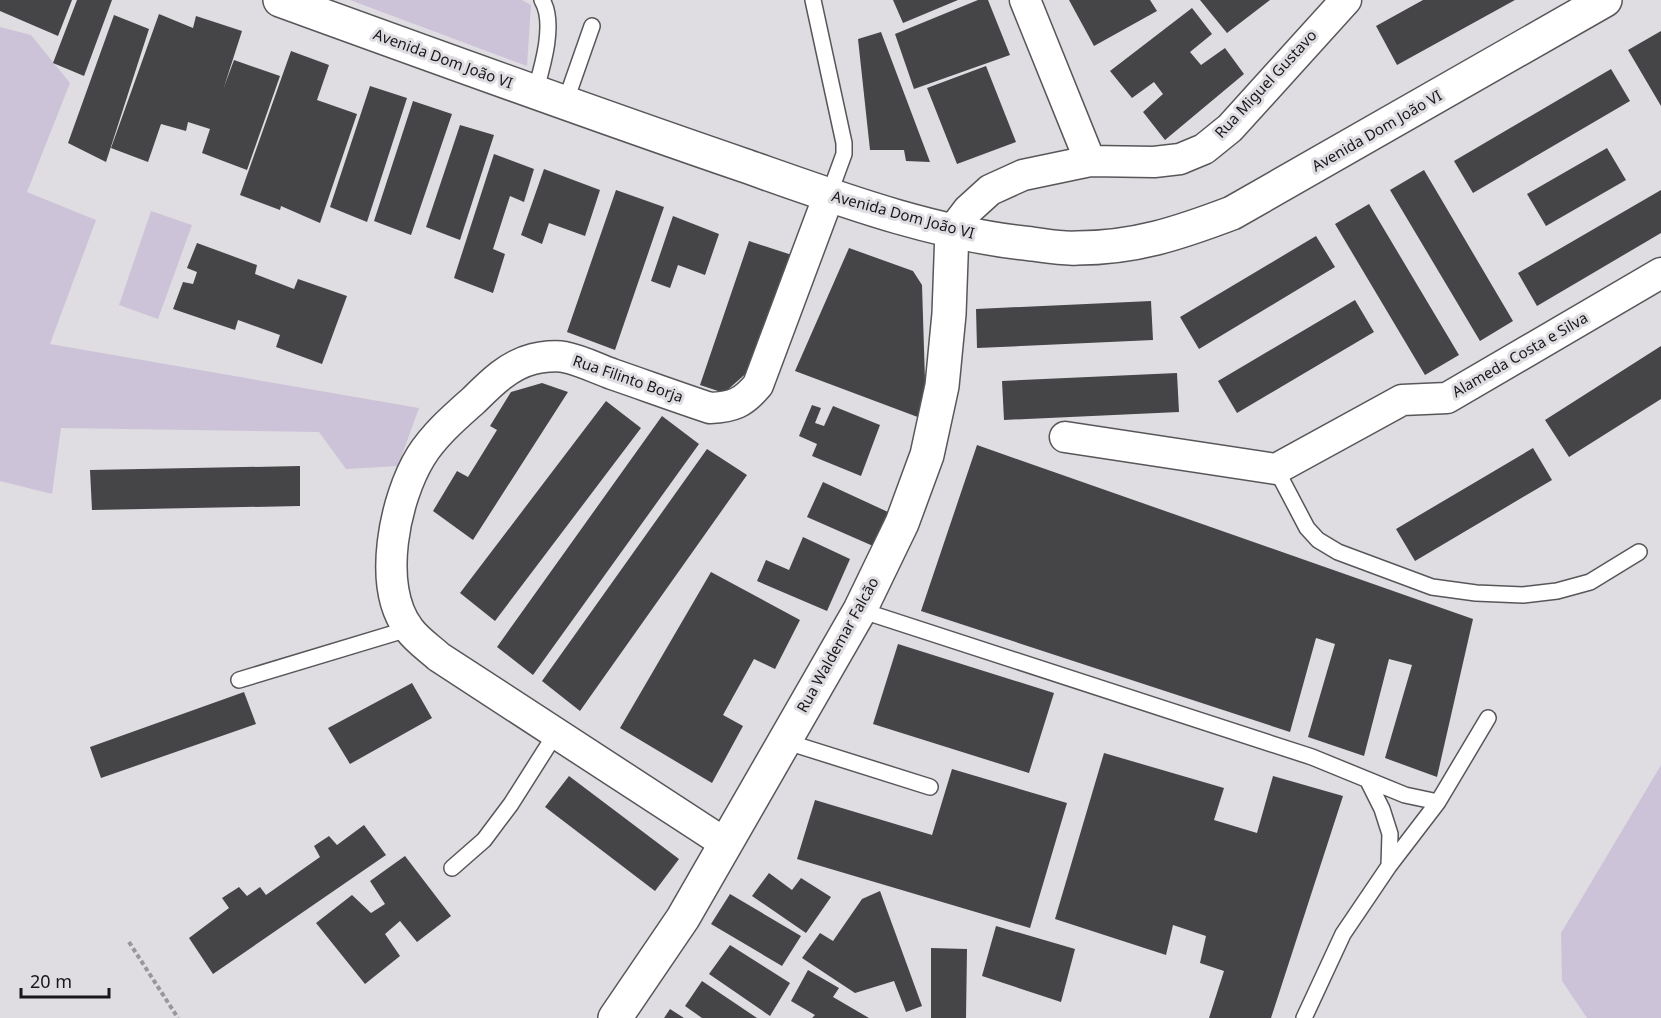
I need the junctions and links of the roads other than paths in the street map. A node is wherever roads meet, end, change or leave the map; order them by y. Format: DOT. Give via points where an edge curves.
graph roads {
  1 [pos="280,0"];
  2 [pos="542,0"];
  3 [pos="813,0"];
  4 [pos="1025,0"];
  5 [pos="1346,0"];
  6 [pos="1605,0"];
  7 [pos="592,26"];
  8 [pos="535,92"];
  9 [pos="565,103"];
  10 [pos="1090,161"];
  11 [pos="829,195"];
  12 [pos="952,231"];
  13 [pos="1661,273"];
  14 [pos="1065,437"];
  15 [pos="1276,469"];
  16 [pos="1639,552"];
  17 [pos="860,610"];
  18 [pos="408,629"];
  19 [pos="239,680"];
  20 [pos="1488,718"];
  21 [pos="556,733"];
  22 [pos="784,741"];
  23 [pos="1368,781"];
  24 [pos="930,787"];
  25 [pos="1438,802"];
  26 [pos="726,844"];
  27 [pos="1389,866"];
  28 [pos="452,868"];
  29 [pos="615,1018"];
  30 [pos="1304,1018"];
  1 -- 8 [label="main road, Avenida Dom João VI"];
  2 -- 8 [label="lane" via="548,38"];
  3 -- 11 [label="lane" via="844,143 844,154"];
  4 -- 10 [label="street"];
  5 -- 10 [label="street, Rua Miguel Gustavo" via="1230,128 1204,149 1163,161"];
  6 -- 12 [label="main road, Avenida Dom João VI" via="1232,213 1181,233 1135,244 1076,249"];
  7 -- 9 [label="lane"];
  8 -- 9 [label="main road, Avenida Dom João VI"];
  9 -- 11 [label="main road, Avenida Dom João VI"];
  10 -- 12 [label="street, Rua Miguel Gustavo" via="1023,175 990,190"];
  11 -- 12 [label="main road, Avenida Dom João VI"];
  11 -- 18 [label="street, Rua Filinto Borja" via="758,385 748,397 730,407 710,408 563,356 532,359 505,371 445,426 422,455 398,509 392,562 394,588"];
  12 -- 17 [label="main road, Rua Waldemar Falcão" via="942,386 927,455 902,523"];
  13 -- 15 [label="street, Alameda Costa e Silva" via="1447,398 1402,399"];
  14 -- 15 [label="street"];
  15 -- 16 [label="lane" via="1307,528 1318,540 1338,552 1432,587 1523,595 1557,591 1590,582"];
  17 -- 22 [label="main road, Rua Waldemar Falcão"];
  17 -- 23 [label="lane" via="1312,757"];
  18 -- 19 [label="lane"];
  18 -- 21 [label="street, Rua Filinto Borja" via="439,657"];
  20 -- 25 [label="lane"];
  21 -- 26 [label="street, Rua Filinto Borja"];
  21 -- 28 [label="lane" via="484,840"];
  22 -- 24 [label="lane"];
  22 -- 26 [label="main road, Rua Waldemar Falcão"];
  23 -- 25 [label="lane"];
  23 -- 27 [label="lane" via="1389,834"];
  25 -- 27 [label="lane"];
  26 -- 29 [label="main road, Rua Waldemar Falcão" via="683,918"];
  27 -- 30 [label="lane" via="1343,934"];
}
